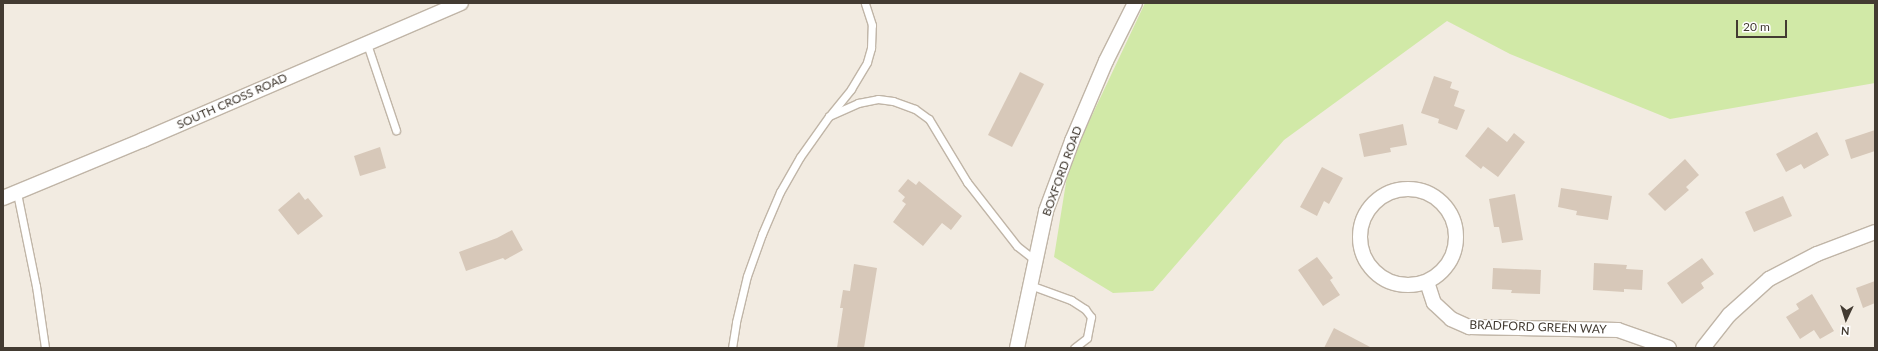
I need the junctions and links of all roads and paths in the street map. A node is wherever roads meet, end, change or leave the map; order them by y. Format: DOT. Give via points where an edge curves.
graph roads {
  1 [pos="461,3"];
  2 [pos="865,3"];
  3 [pos="1135,3"];
  4 [pos="367,44"];
  5 [pos="829,116"];
  6 [pos="396,130"];
  7 [pos="17,193"];
  8 [pos="3,198"];
  9 [pos="1875,232"];
  10 [pos="1035,260"];
  11 [pos="1427,282"];
  12 [pos="1030,285"];
  13 [pos="45,348"];
  14 [pos="732,348"];
  15 [pos="1017,348"];
  16 [pos="1074,348"];
  17 [pos="1669,348"];
  18 [pos="1703,348"];
  1 -- 4 [label="street, SOUTH CROSS ROAD"];
  2 -- 5 [label="lane" via="872,26 871,48 851,89"];
  3 -- 10 [label="street, BOXFORD ROAD" via="1106,61 1072,141 1046,211"];
  4 -- 6 [label="lane"];
  4 -- 7 [label="street, SOUTH CROSS ROAD"];
  5 -- 10 [label="lane" via="858,103 878,99 893,101 929,119 967,182 1017,246"];
  5 -- 14 [label="lane" via="780,192 762,234 747,276"];
  7 -- 8 [label="street, SOUTH CROSS ROAD"];
  7 -- 13 [label="lane" via="36,286"];
  9 -- 18 [label="street" via="1817,254 1769,279 1729,315"];
  10 -- 12 [label="street, BOXFORD ROAD"];
  11 -- 11 [label="street" via="1408,286 1390,282 1374,272 1363,257 1359,238 1362,219 1373,204 1388,193 1407,189 1426,192 1441,203 1452,218 1456,236 1453,255 1442,271"];
  11 -- 17 [label="street, BRADFORD GREEN WAY" via="1434,303 1451,319 1469,327 1618,330"];
  12 -- 15 [label="street, BOXFORD ROAD"];
  12 -- 16 [label="lane" via="1071,300 1085,309 1091,318 1089,332 1087,338"];
}
